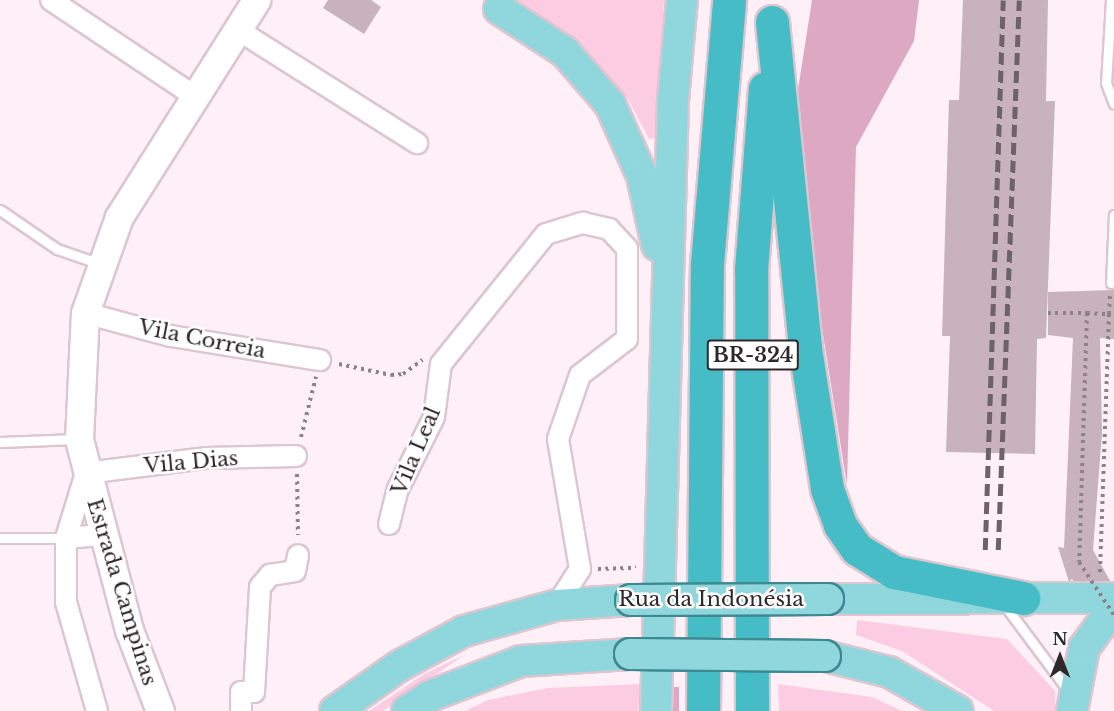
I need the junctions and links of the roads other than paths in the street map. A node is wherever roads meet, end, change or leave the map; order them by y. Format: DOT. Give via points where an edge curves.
graph roads {
  1 [pos="51,0"];
  2 [pos="256,0"];
  3 [pos="682,0"];
  4 [pos="729,0"];
  5 [pos="1111,0"];
  6 [pos="499,9"];
  7 [pos="774,11"];
  8 [pos="238,30"];
  9 [pos="193,94"];
  10 [pos="1114,104"];
  11 [pos="417,143"];
  12 [pos="0,210"];
  13 [pos="1114,215"];
  14 [pos="98,263"];
  15 [pos="1111,283"];
  16 [pos="85,313"];
  17 [pos="320,360"];
  18 [pos="664,393"];
  19 [pos="79,440"];
  20 [pos="0,442"];
  21 [pos="296,456"];
  22 [pos="86,473"];
  23 [pos="389,524"];
  24 [pos="104,535"];
  25 [pos="0,538"];
  26 [pos="66,538"];
  27 [pos="298,555"];
  28 [pos="565,595"];
  29 [pos="1012,598"];
  30 [pos="1114,598"];
  31 [pos="1114,607"];
  32 [pos="440,700"];
  33 [pos="1076,706"];
  34 [pos="97,711"];
  35 [pos="160,711"];
  36 [pos="241,711"];
  37 [pos="335,711"];
  38 [pos="407,711"];
  39 [pos="656,711"];
  40 [pos="703,711"];
  41 [pos="752,711"];
  42 [pos="958,711"];
  1 -- 9 [label="street"];
  2 -- 8 [label="main road, Estrada Campinas"];
  3 -- 18 [label="main road"];
  4 -- 40 [label="highway, BR-324" via="707,264"];
  5 -- 10 [label="lane" via="1106,83"];
  6 -- 18 [label="main road" via="565,52 589,76 628,139 655,225"];
  7 -- 29 [label="highway" via="805,348 827,489 840,525 857,549 894,572"];
  7 -- 41 [label="highway, BR-324" via="751,270"];
  8 -- 9 [label="main road, Estrada Campinas"];
  8 -- 11 [label="street"];
  9 -- 14 [label="main road, Estrada Campinas" via="119,217"];
  12 -- 14 [label="lane" via="57,249"];
  13 -- 15 [label="lane"];
  14 -- 16 [label="main road, Estrada Campinas"];
  16 -- 17 [label="street, Vila Correia" via="171,336"];
  16 -- 19 [label="main road, Estrada Campinas"];
  18 -- 39 [label="main road"];
  19 -- 20 [label="lane"];
  19 -- 22 [label="main road, Estrada Campinas"];
  21 -- 22 [label="street, Vila Dias" via="207,458"];
  22 -- 24 [label="main road, Estrada Campinas"];
  22 -- 26 [label="street"];
  23 -- 28 [label="street, Vila Leal" via="398,489 434,417 441,363 546,234 583,223 620,238 629,260 627,339 580,375 558,439 580,566"];
  24 -- 26 [label="street"];
  24 -- 35 [label="main road, Estrada Campinas" via="129,630"];
  25 -- 26 [label="lane"];
  26 -- 34 [label="street" via="66,602"];
  27 -- 36 [label="street" via="295,571 270,575 260,587 254,692 241,692"];
  28 -- 29 [label="main road, Rua da Indonésia, bridge" via="631,600"];
  28 -- 37 [label="main road, Rua da Indonésia" via="430,646"];
  29 -- 30 [label="main road, Rua da Indonésia"];
  29 -- 33 [label="lane"];
  31 -- 33 [label="main road" via="1084,648"];
  32 -- 38 [label="main road"];
  32 -- 42 [label="main road, bridge" via="496,668 546,656 825,656 889,672"];
}
